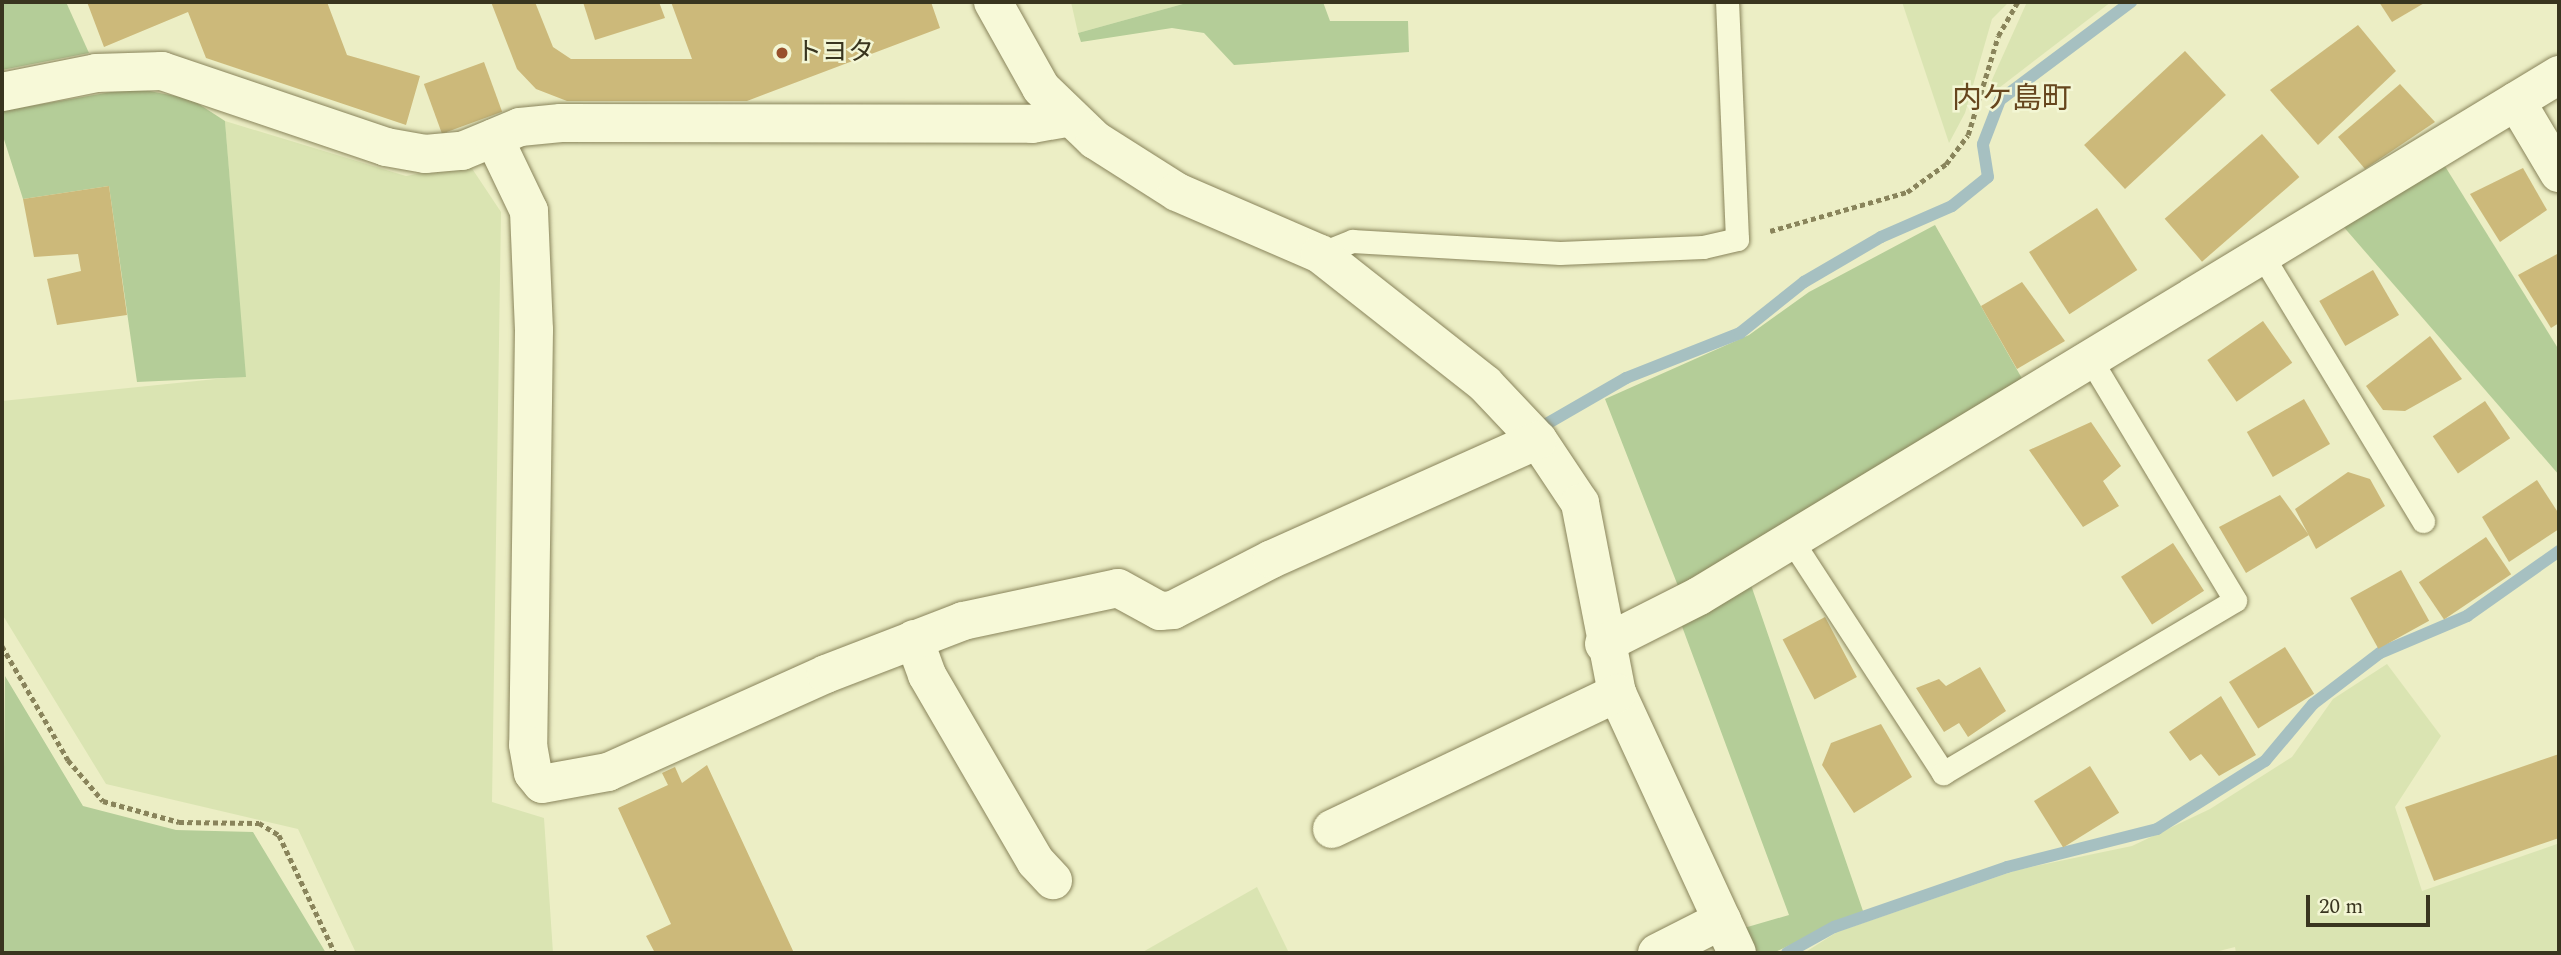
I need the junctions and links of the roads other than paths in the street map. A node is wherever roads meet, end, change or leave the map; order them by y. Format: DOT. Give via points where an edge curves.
graph roads {
  1 [pos="993,2"];
  2 [pos="1727,2"];
  3 [pos="2559,75"];
  4 [pos="2,92"];
  5 [pos="2516,102"];
  6 [pos="1070,117"];
  7 [pos="494,138"];
  8 [pos="2559,173"];
  9 [pos="1320,254"];
  10 [pos="2262,255"];
  11 [pos="2090,359"];
  12 [pos="1538,440"];
  13 [pos="2423,521"];
  14 [pos="1792,541"];
  15 [pos="914,639"];
  16 [pos="1604,644"];
  17 [pos="1617,694"];
  18 [pos="1332,829"];
  19 [pos="1053,880"];
  20 [pos="1730,936"];
  21 [pos="1657,953"];
  1 -- 6 [label="street" via="1034,78"];
  2 -- 9 [label="lane" via="1737,239 1703,247 1560,253 1352,241"];
  3 -- 5 [label="street"];
  4 -- 7 [label="street" via="118,70 162,71 386,148 425,154 462,151"];
  5 -- 8 [label="street"];
  5 -- 10 [label="street"];
  6 -- 7 [label="street" via="1032,124 561,123"];
  6 -- 9 [label="street" via="1141,172"];
  7 -- 15 [label="street" via="529,211 533,773 542,784 566,785 608,772"];
  9 -- 12 [label="street" via="1485,384"];
  10 -- 11 [label="street"];
  10 -- 13 [label="lane"];
  11 -- 14 [label="street"];
  11 -- 14 [label="lane" via="2235,600 1943,773"];
  12 -- 15 [label="street" via="1330,531 1173,610 1160,611 1118,588 1007,609"];
  12 -- 16 [label="street" via="1580,503"];
  14 -- 16 [label="street"];
  15 -- 19 [label="street" via="927,675 1036,862"];
  16 -- 17 [label="street"];
  17 -- 18 [label="street"];
  17 -- 20 [label="street"];
  20 -- 21 [label="street"];
}
